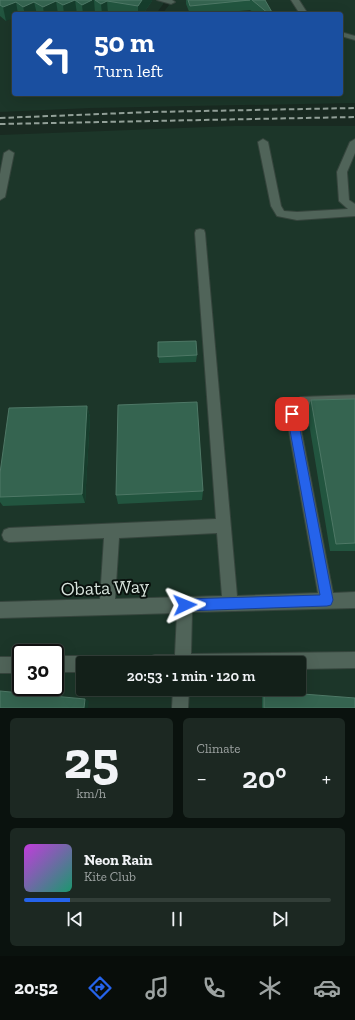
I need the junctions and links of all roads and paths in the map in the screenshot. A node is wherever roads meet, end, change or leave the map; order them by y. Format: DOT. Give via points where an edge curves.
graph roads {
  1 [pos="161,0"];
  2 [pos="295,0"];
  3 [pos="171,2"];
  4 [pos="303,12"];
  5 [pos="343,35"];
  6 [pos="355,38"];
  7 [pos="263,142"];
  8 [pos="355,142"];
  9 [pos="9,153"];
  10 [pos="0,197"];
  11 [pos="355,211"];
  12 [pos="200,233"];
  13 [pos="355,401"];
  14 [pos="223,526"];
  15 [pos="112,531"];
  16 [pos="9,535"];
  17 [pos="327,600"];
  18 [pos="355,600"];
  19 [pos="230,604"];
  20 [pos="185,605"];
  21 [pos="107,607"];
  22 [pos="0,610"];
  23 [pos="183,656"];
  24 [pos="355,660"];
  25 [pos="306,661"];
  26 [pos="12,664"];
  27 [pos="64,664"];
  28 [pos="76,664"];
  29 [pos="0,665"];
  30 [pos="181,696"];
  31 [pos="180,708"];
  1 -- 3 [label="street"];
  2 -- 4 [label="street"];
  5 -- 6 [label="street"];
  7 -- 11 [label="street" via="276,206 281,214 297,216"];
  8 -- 11 [label="street" via="342,172 344,201"];
  9 -- 10 [label="street"];
  12 -- 14 [label="street"];
  13 -- 17 [label="street" via="301,403 294,407 292,414"];
  14 -- 15 [label="street"];
  14 -- 19 [label="street"];
  15 -- 16 [label="street"];
  15 -- 21 [label="street"];
  17 -- 18 [label="street, Obata Way"];
  17 -- 19 [label="street, Obata Way"];
  19 -- 20 [label="street, Obata Way"];
  20 -- 21 [label="street, Obata Way"];
  20 -- 23 [label="street"];
  21 -- 22 [label="street, Obata Way"];
  24 -- 25 [label="street"];
  26 -- 29 [label="street"];
  27 -- 28 [label="street"];
  30 -- 31 [label="street"];
}
